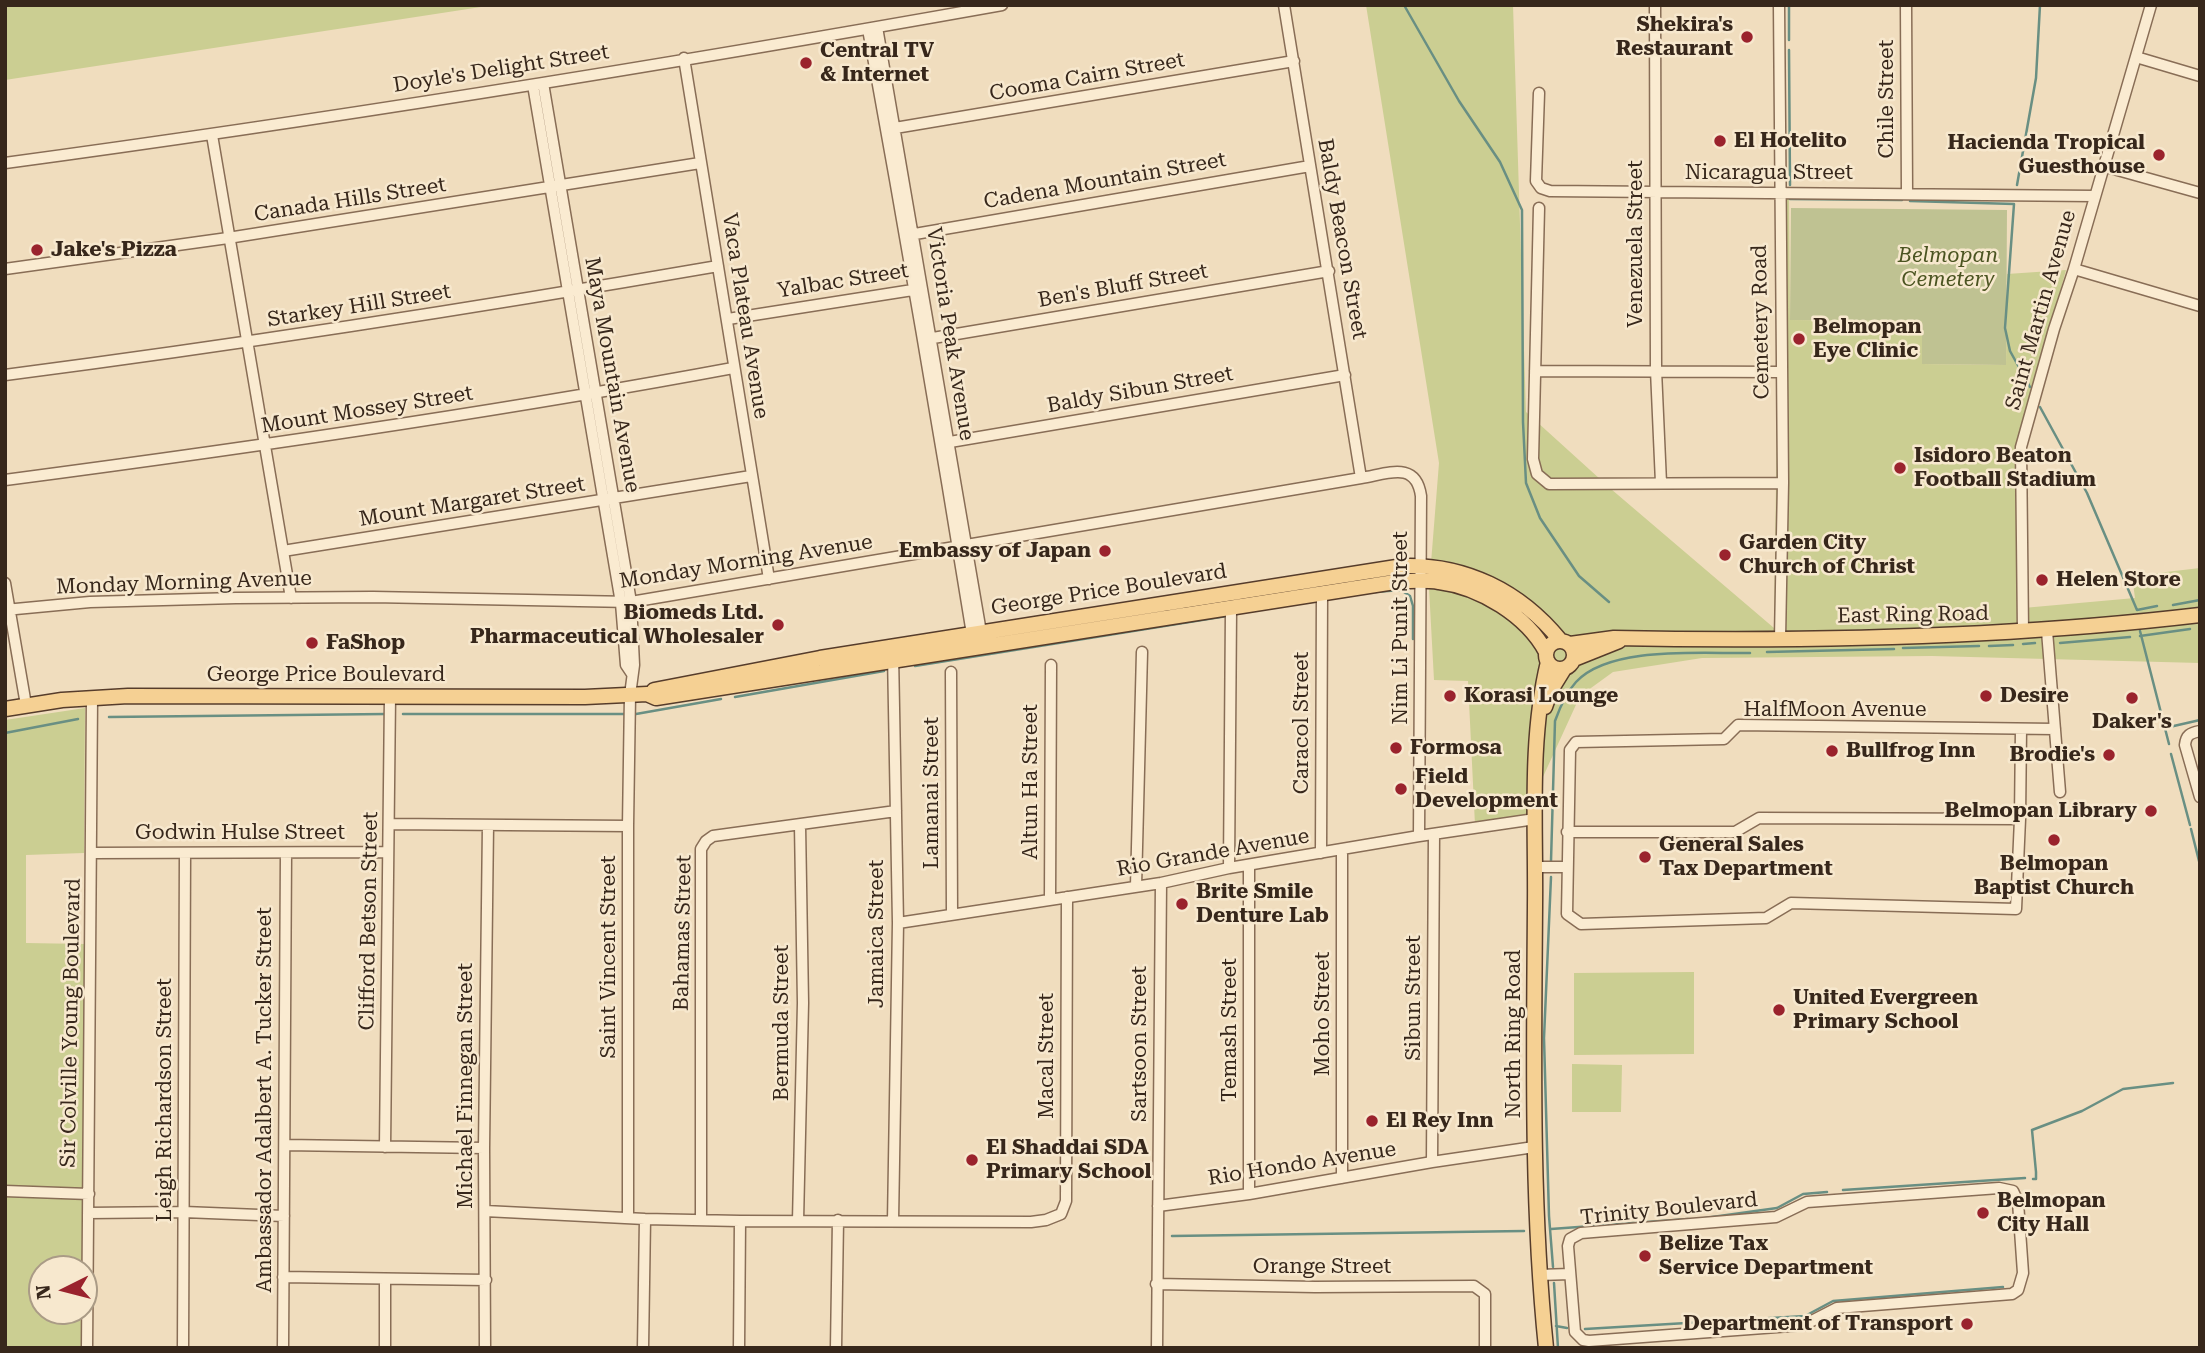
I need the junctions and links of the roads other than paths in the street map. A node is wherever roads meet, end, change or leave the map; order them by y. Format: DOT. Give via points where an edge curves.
graph roads {
  1 [pos="1002,5"];
  2 [pos="1284,5"];
  3 [pos="1655,5"];
  4 [pos="1779,5"];
  5 [pos="1906,5"];
  6 [pos="2151,5"];
  7 [pos="873,28"];
  8 [pos="2136,57"];
  9 [pos="684,58"];
  10 [pos="1294,61"];
  11 [pos="2200,76"];
  12 [pos="538,84"];
  13 [pos="1539,93"];
  14 [pos="891,129"];
  15 [pos="212,135"];
  16 [pos="5,163"];
  17 [pos="700,163"];
  18 [pos="1310,166"];
  19 [pos="2103,166"];
  20 [pos="556,188"];
  21 [pos="1655,192"];
  22 [pos="1779,192"];
  23 [pos="1907,193"];
  24 [pos="2200,193"];
  25 [pos="2095,196"];
  26 [pos="1539,208"];
  27 [pos="911,235"];
  28 [pos="228,238"];
  29 [pos="718,266"];
  30 [pos="5,269"];
  31 [pos="2074,269"];
  32 [pos="1328,271"];
  33 [pos="918,289"];
  34 [pos="573,292"];
  35 [pos="2200,306"];
  36 [pos="728,319"];
  37 [pos="928,339"];
  38 [pos="248,343"];
  39 [pos="733,368"];
  40 [pos="1535,370"];
  41 [pos="1656,370"];
  42 [pos="1781,372"];
  43 [pos="5,375"];
  44 [pos="1345,375"];
  45 [pos="592,394"];
  46 [pos="944,443"];
  47 [pos="265,446"];
  48 [pos="751,476"];
  49 [pos="1361,478"];
  50 [pos="5,480"];
  51 [pos="1661,483"];
  52 [pos="1783,483"];
  53 [pos="608,500"];
  54 [pos="962,547"];
  55 [pos="283,551"];
  56 [pos="1420,565"];
  57 [pos="769,579"];
  58 [pos="1420,581"];
  59 [pos="5,583"];
  60 [pos="1322,593"];
  61 [pos="1495,595"];
  62 [pos="290,598"];
  63 [pos="626,603"];
  64 [pos="1159,603"];
  65 [pos="8,610"];
  66 [pos="1231,610"];
  67 [pos="2200,615"];
  68 [pos="1162,618"];
  69 [pos="2047,631"];
  70 [pos="2023,632"];
  71 [pos="976,633"];
  72 [pos="1627,638"];
  73 [pos="1780,638"];
  74 [pos="1565,642"];
  75 [pos="979,648"];
  76 [pos="1142,652"];
  77 [pos="893,654"];
  78 [pos="1547,657"];
  79 [pos="1569,664"];
  80 [pos="1051,665"];
  81 [pos="951,672"];
  82 [pos="630,695"];
  83 [pos="390,696"];
  84 [pos="92,698"];
  85 [pos="26,705"];
  86 [pos="5,709"];
  87 [pos="1539,721"];
  88 [pos="2021,729"];
  89 [pos="2055,729"];
  90 [pos="2200,731"];
  91 [pos="2060,792"];
  92 [pos="2200,797"];
  93 [pos="896,811"];
  94 [pos="1535,819"];
  95 [pos="2021,819"];
  96 [pos="389,824"];
  97 [pos="488,825"];
  98 [pos="800,825"];
  99 [pos="628,826"];
  100 [pos="1567,832"];
  101 [pos="1434,834"];
  102 [pos="1419,836"];
  103 [pos="1342,850"];
  104 [pos="388,852"];
  105 [pos="92,853"];
  106 [pos="185,853"];
  107 [pos="286,853"];
  108 [pos="1321,853"];
  109 [pos="1249,866"];
  110 [pos="1535,867"];
  111 [pos="1567,867"];
  112 [pos="1229,868"];
  113 [pos="1161,883"];
  114 [pos="1136,886"];
  115 [pos="1066,897"];
  116 [pos="1050,899"];
  117 [pos="952,914"];
  118 [pos="898,923"];
  119 [pos="285,1145"];
  120 [pos="385,1147"];
  121 [pos="1534,1147"];
  122 [pos="484,1148"];
  123 [pos="1432,1162"];
  124 [pos="1342,1178"];
  125 [pos="5,1191"];
  126 [pos="89,1194"];
  127 [pos="1249,1194"];
  128 [pos="1158,1206"];
  129 [pos="485,1210"];
  130 [pos="184,1212"];
  131 [pos="88,1213"];
  132 [pos="284,1216"];
  133 [pos="628,1218"];
  134 [pos="645,1219"];
  135 [pos="701,1220"];
  136 [pos="838,1220"];
  137 [pos="740,1221"];
  138 [pos="798,1221"];
  139 [pos="892,1222"];
  140 [pos="1570,1274"];
  141 [pos="1539,1275"];
  142 [pos="283,1278"];
  143 [pos="385,1279"];
  144 [pos="486,1280"];
  145 [pos="1156,1284"];
  146 [pos="87,1348"];
  147 [pos="183,1348"];
  148 [pos="283,1348"];
  149 [pos="385,1348"];
  150 [pos="485,1348"];
  151 [pos="643,1348"];
  152 [pos="739,1348"];
  153 [pos="836,1348"];
  154 [pos="1157,1348"];
  155 [pos="1485,1348"];
  156 [pos="1546,1348"];
  1 -- 7 [label="street, Doyle's Delight Street"];
  2 -- 10 [label="street, Baldy Beacon Street"];
  3 -- 21 [label="street, Venezuela Street"];
  4 -- 22 [label="street, Cemetery Road"];
  5 -- 23 [label="street, Chile Street"];
  6 -- 8 [label="street, Saint Martin Avenue"];
  7 -- 9 [label="street, Doyle's Delight Street"];
  7 -- 14 [label="street, Victoria Peak Avenue"];
  8 -- 11 [label="street"];
  8 -- 19 [label="street, Saint Martin Avenue"];
  9 -- 12 [label="street, Doyle's Delight Street"];
  9 -- 17 [label="street, Vaca Plateau Avenue"];
  10 -- 14 [label="street, Cooma Cairn Street"];
  10 -- 18 [label="street, Baldy Beacon Street"];
  12 -- 15 [label="street, Doyle's Delight Street"];
  12 -- 20 [label="street, Maya Mountain Avenue"];
  13 -- 21 [label="street, Nicaragua Street" via="1536,181 1541,188"];
  14 -- 27 [label="street, Victoria Peak Avenue"];
  15 -- 16 [label="street, Doyle's Delight Street"];
  15 -- 28 [label="street"];
  17 -- 20 [label="street, Canada Hills Street"];
  17 -- 29 [label="street, Vaca Plateau Avenue"];
  18 -- 27 [label="street, Cadena Mountain Street"];
  18 -- 32 [label="street, Baldy Beacon Street"];
  19 -- 24 [label="street"];
  19 -- 25 [label="street, Saint Martin Avenue"];
  20 -- 28 [label="street, Canada Hills Street"];
  20 -- 34 [label="street, Maya Mountain Avenue"];
  21 -- 22 [label="street, Nicaragua Street"];
  21 -- 41 [label="street, Venezuela Street"];
  22 -- 23 [label="street, Nicaragua Street"];
  22 -- 42 [label="street, Cemetery Road"];
  23 -- 25 [label="street, Nicaragua Street"];
  25 -- 31 [label="street, Saint Martin Avenue"];
  26 -- 40 [label="street"];
  27 -- 33 [label="street, Victoria Peak Avenue"];
  28 -- 30 [label="street, Canada Hills Street"];
  28 -- 38 [label="street"];
  29 -- 34 [label="street, Starkey Hill Street"];
  29 -- 36 [label="street, Vaca Plateau Avenue"];
  31 -- 35 [label="street"];
  31 -- 70 [label="street, Saint Martin Avenue" via="2021,447"];
  32 -- 37 [label="street, Ben's Bluff Street"];
  32 -- 44 [label="street, Baldy Beacon Street"];
  33 -- 36 [label="street, Yalbac Street"];
  33 -- 37 [label="street, Victoria Peak Avenue"];
  34 -- 38 [label="street, Starkey Hill Street"];
  34 -- 45 [label="street, Maya Mountain Avenue"];
  36 -- 39 [label="street, Vaca Plateau Avenue"];
  37 -- 46 [label="street, Victoria Peak Avenue"];
  38 -- 43 [label="street, Starkey Hill Street"];
  38 -- 47 [label="street"];
  39 -- 45 [label="street, Mount Mossey Street"];
  39 -- 48 [label="street, Vaca Plateau Avenue"];
  40 -- 41 [label="street"];
  40 -- 51 [label="street" via="1533,459 1537,474 1549,484"];
  41 -- 42 [label="street"];
  41 -- 51 [label="street, Venezuela Street"];
  42 -- 52 [label="street, Cemetery Road"];
  44 -- 46 [label="street, Baldy Sibun Street"];
  44 -- 49 [label="street, Baldy Beacon Street"];
  45 -- 47 [label="street, Mount Mossey Street"];
  45 -- 53 [label="street, Maya Mountain Avenue"];
  46 -- 54 [label="street, Victoria Peak Avenue"];
  47 -- 50 [label="street, Mount Mossey Street"];
  47 -- 55 [label="street"];
  48 -- 53 [label="street, Mount Margaret Street"];
  48 -- 57 [label="street, Vaca Plateau Avenue"];
  49 -- 54 [label="street, Monday Morning Avenue"];
  49 -- 56 [label="street, Nim Li Punit Street" via="1401,472 1410,473 1419,484"];
  51 -- 52 [label="street"];
  52 -- 73 [label="street, Cemetery Road"];
  53 -- 55 [label="street, Mount Margaret Street"];
  53 -- 63 [label="street, Maya Mountain Avenue"];
  54 -- 57 [label="street, Monday Morning Avenue"];
  54 -- 71 [label="street, Victoria Peak Avenue"];
  55 -- 62 [label="street"];
  56 -- 58 [label="street, Nim Li Punit Street"];
  56 -- 61 [label="main road, George Price Boulevard" via="1461,571"];
  56 -- 64 [label="main road, George Price Boulevard"];
  57 -- 63 [label="street, Monday Morning Avenue"];
  58 -- 60 [label="main road, George Price Boulevard"];
  58 -- 61 [label="main road, George Price Boulevard"];
  58 -- 102 [label="street, Nim Li Punit Street"];
  59 -- 65 [label="street"];
  60 -- 68 [label="main road, George Price Boulevard"];
  60 -- 108 [label="street, Caracol Street"];
  61 -- 74 [label="main road, George Price Boulevard" via="1534,614"];
  61 -- 78 [label="main road, George Price Boulevard" via="1536,637"];
  62 -- 63 [label="street, Monday Morning Avenue"];
  62 -- 65 [label="street, Monday Morning Avenue" via="90,602"];
  63 -- 82 [label="street, Maya Mountain Avenue" via="634,665"];
  64 -- 68 [label="main road"];
  64 -- 71 [label="main road, George Price Boulevard"];
  65 -- 85 [label="street"];
  66 -- 112 [label="street"];
  67 -- 69 [label="main road, East Ring Road"];
  68 -- 75 [label="main road, George Price Boulevard"];
  69 -- 70 [label="main road, East Ring Road"];
  69 -- 89 [label="street"];
  70 -- 73 [label="main road, East Ring Road"];
  71 -- 75 [label="street, Victoria Peak Avenue"];
  71 -- 77 [label="main road, George Price Boulevard"];
  72 -- 73 [label="main road, East Ring Road"];
  72 -- 74 [label="main road"];
  72 -- 79 [label="main road"];
  74 -- 78 [label="main road" via="1551,644"];
  74 -- 79 [label="main road" via="1574,651"];
  75 -- 77 [label="main road, George Price Boulevard"];
  76 -- 114 [label="street"];
  77 -- 82 [label="main road, George Price Boulevard" via="656,698"];
  77 -- 93 [label="street, Jamaica Street"];
  78 -- 79 [label="main road" via="1555,668"];
  78 -- 87 [label="main road, North Ring Road"];
  79 -- 87 [label="main road, North Ring Road"];
  80 -- 116 [label="street, Altun Ha Street"];
  81 -- 117 [label="street, Lamanai Street"];
  82 -- 83 [label="main road, George Price Boulevard"];
  82 -- 99 [label="street, Saint Vincent Street"];
  83 -- 84 [label="main road, George Price Boulevard"];
  83 -- 96 [label="street, Clifford Betson Street"];
  84 -- 85 [label="main road, George Price Boulevard"];
  84 -- 105 [label="street, Sir Colville Young Boulevard"];
  85 -- 86 [label="main road, George Price Boulevard"];
  87 -- 94 [label="main road, North Ring Road"];
  88 -- 89 [label="street, HalfMoon Avenue"];
  88 -- 95 [label="street"];
  88 -- 100 [label="street, HalfMoon Avenue" via="1738,725 1724,739 1576,742 1570,750"];
  89 -- 91 [label="street"];
  90 -- 92 [label="street" via="2190,733 2185,745"];
  93 -- 98 [label="street, Bahamas Street"];
  93 -- 118 [label="street, Jamaica Street"];
  94 -- 101 [label="street, Rio Grande Avenue"];
  94 -- 110 [label="main road, North Ring Road"];
  95 -- 100 [label="street" via="1759,818 1735,832"];
  95 -- 111 [label="street" via="2016,909 1791,903 1766,918 1581,924 1567,914"];
  96 -- 97 [label="street"];
  96 -- 104 [label="street, Clifford Betson Street"];
  97 -- 99 [label="street"];
  97 -- 122 [label="street, Michael Finnegan Street"];
  98 -- 135 [label="street, Bahamas Street" via="713,836 701,849"];
  98 -- 138 [label="street, Bermuda Street" via="803,1003"];
  99 -- 133 [label="street, Saint Vincent Street"];
  100 -- 111 [label="street"];
  101 -- 102 [label="street, Rio Grande Avenue"];
  101 -- 123 [label="street, Sibun Street"];
  102 -- 103 [label="street, Rio Grande Avenue"];
  103 -- 108 [label="street, Rio Grande Avenue"];
  103 -- 124 [label="street, Moho Street"];
  104 -- 107 [label="street, Godwin Hulse Street"];
  104 -- 120 [label="street, Clifford Betson Street"];
  105 -- 106 [label="street, Godwin Hulse Street"];
  105 -- 126 [label="street, Sir Colville Young Boulevard"];
  106 -- 107 [label="street, Godwin Hulse Street"];
  106 -- 130 [label="street, Leigh Richardson Street"];
  107 -- 119 [label="street, Ambassador Adalbert A. Tucker Street"];
  108 -- 109 [label="street, Rio Grande Avenue"];
  109 -- 112 [label="street, Rio Grande Avenue"];
  109 -- 127 [label="street, Temash Street"];
  110 -- 111 [label="street"];
  110 -- 121 [label="main road, North Ring Road"];
  112 -- 113 [label="street, Rio Grande Avenue"];
  113 -- 114 [label="street, Rio Grande Avenue"];
  113 -- 128 [label="street, Sartsoon Street"];
  114 -- 115 [label="street, Rio Grande Avenue"];
  115 -- 116 [label="street, Rio Grande Avenue"];
  115 -- 139 [label="street, Macal Street" via="1066,1201 1060,1214 1031,1222"];
  116 -- 117 [label="street, Rio Grande Avenue"];
  117 -- 118 [label="street, Rio Grande Avenue"];
  118 -- 139 [label="street, Jamaica Street"];
  119 -- 120 [label="street"];
  119 -- 132 [label="street, Ambassador Adalbert A. Tucker Street"];
  120 -- 122 [label="street"];
  121 -- 123 [label="street, Rio Hondo Avenue"];
  121 -- 141 [label="main road, North Ring Road"];
  122 -- 129 [label="street, Michael Finnegan Street"];
  123 -- 124 [label="street, Rio Hondo Avenue"];
  124 -- 127 [label="street, Rio Hondo Avenue"];
  125 -- 126 [label="street"];
  126 -- 131 [label="street, Sir Colville Young Boulevard"];
  127 -- 128 [label="street, Rio Hondo Avenue"];
  128 -- 145 [label="street, Sartsoon Street"];
  129 -- 133 [label="street"];
  129 -- 144 [label="street, Michael Finnegan Street"];
  130 -- 131 [label="street"];
  130 -- 132 [label="street"];
  130 -- 147 [label="street, Leigh Richardson Street"];
  131 -- 146 [label="street, Sir Colville Young Boulevard"];
  132 -- 142 [label="street, Ambassador Adalbert A. Tucker Street"];
  133 -- 134 [label="street"];
  134 -- 135 [label="street"];
  134 -- 151 [label="street"];
  135 -- 137 [label="street"];
  136 -- 138 [label="street"];
  136 -- 139 [label="street"];
  136 -- 153 [label="street"];
  137 -- 138 [label="street"];
  137 -- 152 [label="street"];
  140 -- 140 [label="street, Trinity Boulevard" via="1568,1246 1570,1239 1581,1233 1776,1217 1807,1202 1837,1199 1999,1188 2014,1191 2018,1202 2023,1273 2018,1290 2005,1296 1837,1308 1804,1325 1589,1341 1575,1332"];
  140 -- 141 [label="street"];
  141 -- 156 [label="main road, North Ring Road"];
  142 -- 143 [label="street"];
  142 -- 148 [label="street, Ambassador Adalbert A. Tucker Street"];
  143 -- 144 [label="street"];
  143 -- 149 [label="street"];
  144 -- 150 [label="street, Michael Finnegan Street"];
  145 -- 154 [label="street, Sartsoon Street"];
  145 -- 155 [label="street, Orange Street" via="1474,1286 1485,1294"];
}
